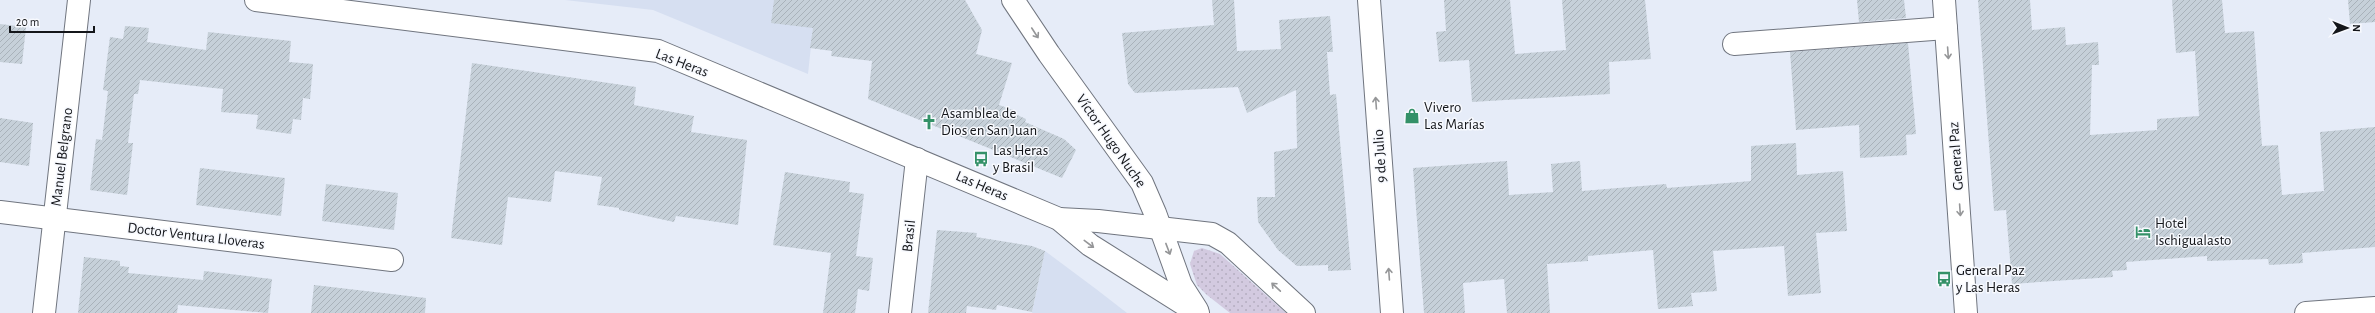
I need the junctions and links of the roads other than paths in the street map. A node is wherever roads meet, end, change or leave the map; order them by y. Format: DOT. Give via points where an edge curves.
graph roads {
  1 [pos="79,0"];
  2 [pos="256,0"];
  3 [pos="1014,0"];
  4 [pos="1369,0"];
  5 [pos="1944,0"];
  6 [pos="1946,28"];
  7 [pos="1734,44"];
  8 [pos="917,159"];
  9 [pos="0,212"];
  10 [pos="55,219"];
  11 [pos="1059,219"];
  12 [pos="1161,228"];
  13 [pos="392,260"];
  14 [pos="2375,308"];
  15 [pos="44,313"];
  16 [pos="900,313"];
  17 [pos="1199,313"];
  18 [pos="1304,313"];
  19 [pos="1392,313"];
  20 [pos="1966,313"];
  21 [pos="2306,313"];
  1 -- 10 [label="street, Manuel Belgrano"];
  2 -- 8 [label="street, Las Heras" via="658,51"];
  3 -- 12 [label="street, Víctor Hugo Nuche, one-way" via="1049,54 1136,174 1149,197"];
  19 -- 4 [label="street, 9 de Julio, one-way"];
  5 -- 6 [label="street, General Paz"];
  6 -- 7 [label="street"];
  6 -- 20 [label="street, General Paz, one-way"];
  8 -- 11 [label="street, Las Heras"];
  8 -- 16 [label="street, Brasil"];
  9 -- 10 [label="street, Doctor Ventura Lloveras"];
  10 -- 13 [label="street, Doctor Ventura Lloveras"];
  10 -- 15 [label="street, Manuel Belgrano"];
  11 -- 12 [label="street, Las Heras"];
  11 -- 17 [label="street, Las Heras, one-way" via="1090,245"];
  12 -- 17 [label="street, Víctor Hugo Nuche, one-way" via="1181,285"];
  18 -- 12 [label="street, Las Heras, one-way" via="1221,238 1201,232"];
  14 -- 21 [label="street"];
}
